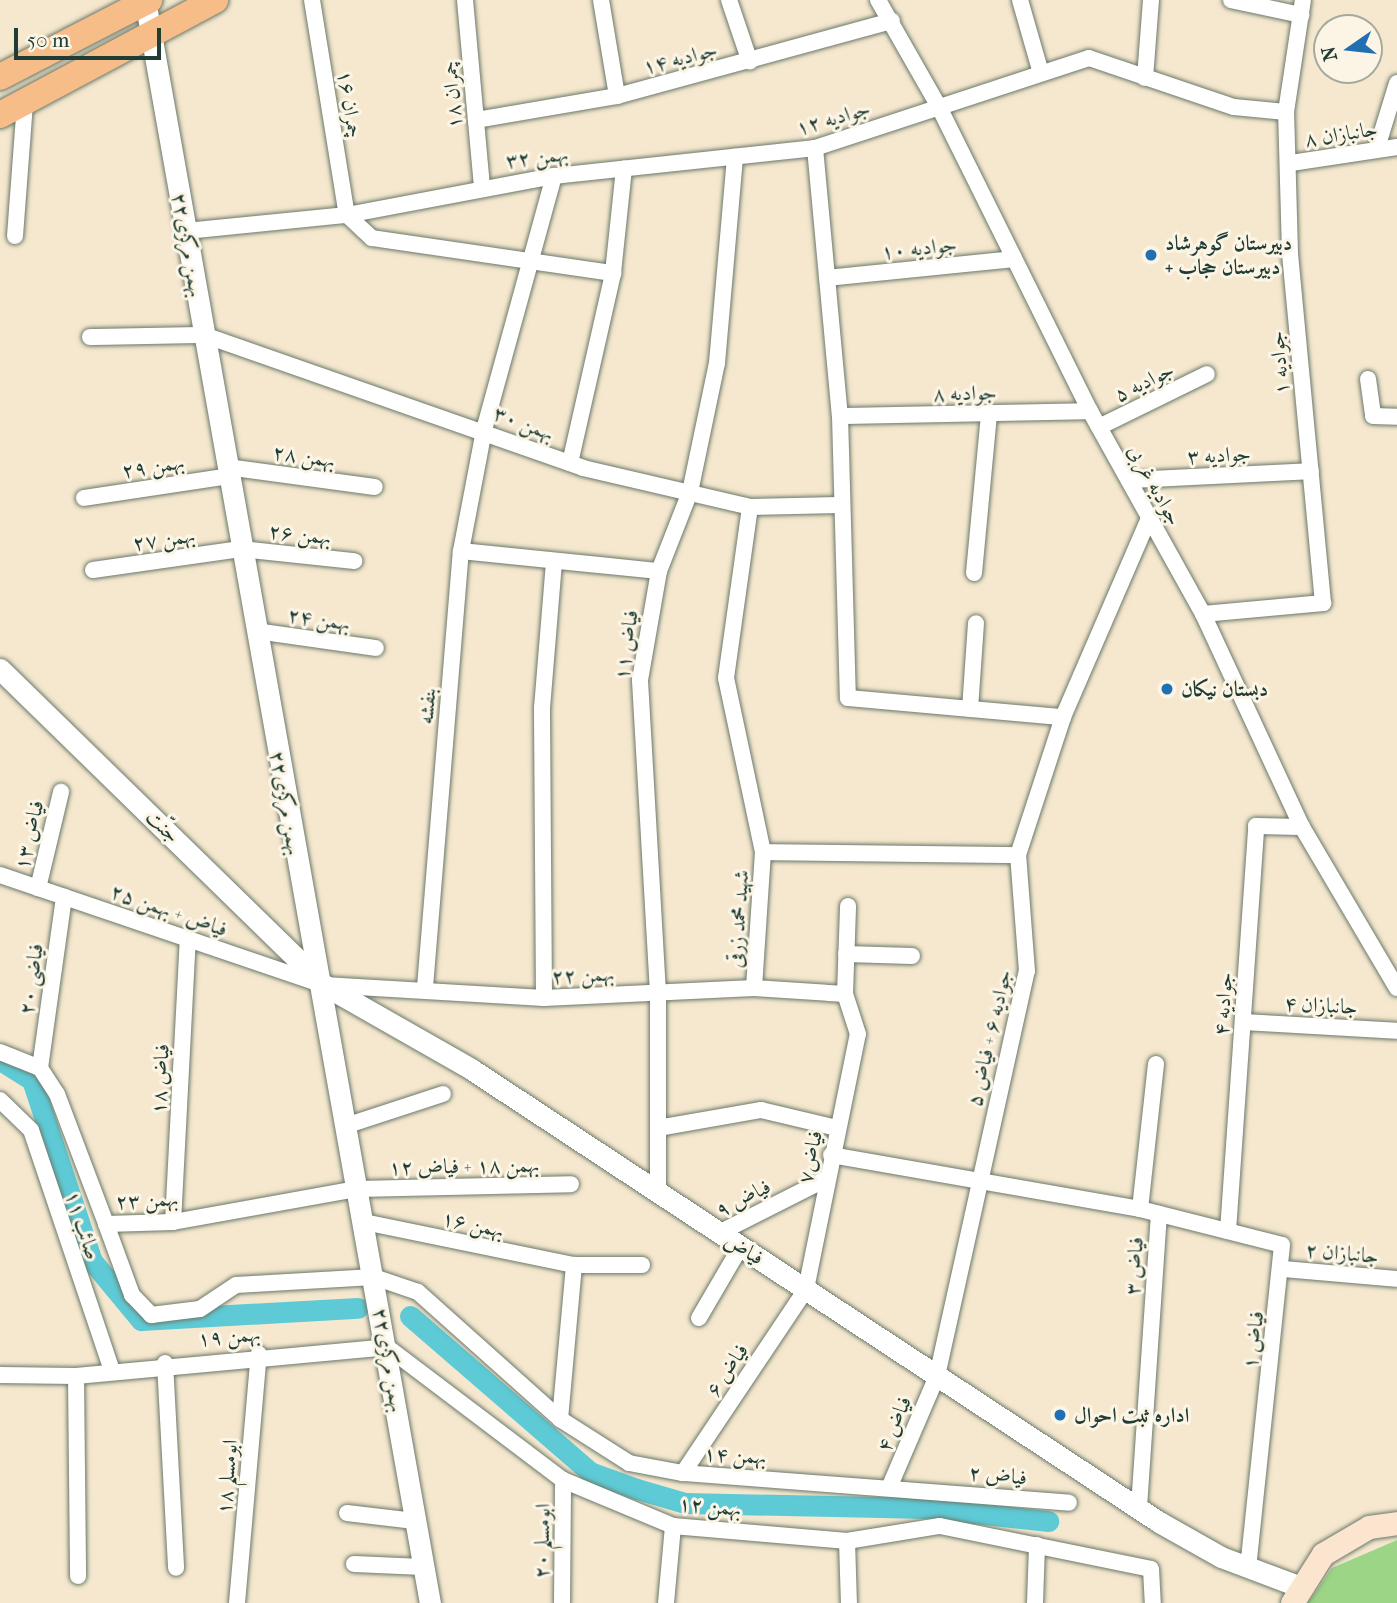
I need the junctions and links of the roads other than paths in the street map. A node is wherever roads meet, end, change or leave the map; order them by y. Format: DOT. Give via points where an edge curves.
graph roads {
  1 [pos="215,0"];
  2 [pos="312,0"];
  3 [pos="465,0"];
  4 [pos="601,0"];
  5 [pos="729,0"];
  6 [pos="878,0"];
  7 [pos="1020,0"];
  8 [pos="1151,0"];
  9 [pos="1231,0"];
  10 [pos="147,1"];
  11 [pos="1302,8"];
  12 [pos="892,21"];
  13 [pos="151,35"];
  14 [pos="750,62"];
  15 [pos="1041,74"];
  16 [pos="0,77"];
  17 [pos="1145,78"];
  18 [pos="1397,83"];
  19 [pos="617,96"];
  20 [pos="25,102"];
  21 [pos="939,107"];
  22 [pos="1286,112"];
  23 [pos="0,116"];
  24 [pos="475,120"];
  25 [pos="1397,147"];
  26 [pos="815,148"];
  27 [pos="1377,148"];
  28 [pos="735,157"];
  29 [pos="1291,163"];
  30 [pos="624,169"];
  31 [pos="554,176"];
  32 [pos="482,186"];
  33 [pos="347,215"];
  34 [pos="186,230"];
  35 [pos="15,236"];
  36 [pos="1014,258"];
  37 [pos="532,262"];
  38 [pos="613,273"];
  39 [pos="827,278"];
  40 [pos="204,335"];
  41 [pos="90,337"];
  42 [pos="1207,374"];
  43 [pos="1368,379"];
  44 [pos="1090,411"];
  45 [pos="989,413"];
  46 [pos="840,416"];
  47 [pos="1397,416"];
  48 [pos="1099,427"];
  49 [pos="484,430"];
  50 [pos="570,463"];
  51 [pos="1311,471"];
  52 [pos="228,472"];
  53 [pos="1129,480"];
  54 [pos="375,487"];
  55 [pos="690,492"];
  56 [pos="84,498"];
  57 [pos="839,505"];
  58 [pos="750,507"];
  59 [pos="1149,518"];
  60 [pos="241,549"];
  61 [pos="461,551"];
  62 [pos="354,561"];
  63 [pos="554,561"];
  64 [pos="93,570"];
  65 [pos="659,572"];
  66 [pos="974,573"];
  67 [pos="1203,614"];
  68 [pos="976,623"];
  69 [pos="256,631"];
  70 [pos="376,648"];
  71 [pos="0,669"];
  72 [pos="970,709"];
  73 [pos="1063,717"];
  74 [pos="61,792"];
  75 [pos="1302,827"];
  76 [pos="763,852"];
  77 [pos="1018,855"];
  78 [pos="0,875"];
  79 [pos="38,888"];
  80 [pos="64,897"];
  81 [pos="848,906"];
  82 [pos="188,939"];
  83 [pos="846,954"];
  84 [pos="912,956"];
  85 [pos="324,985"];
  86 [pos="425,987"];
  87 [pos="754,988"];
  88 [pos="1397,988"];
  89 [pos="658,993"];
  90 [pos="845,994"];
  91 [pos="544,998"];
  92 [pos="1242,1022"];
  93 [pos="1397,1031"];
  94 [pos="0,1052"];
  95 [pos="1156,1064"];
  96 [pos="40,1068"];
  97 [pos="443,1094"];
  98 [pos="0,1100"];
  99 [pos="345,1126"];
  100 [pos="658,1128"];
  101 [pos="837,1128"];
  102 [pos="831,1155"];
  103 [pos="826,1179"];
  104 [pos="571,1184"];
  105 [pos="976,1184"];
  106 [pos="357,1189"];
  107 [pos="658,1190"];
  108 [pos="1140,1209"];
  109 [pos="1159,1214"];
  110 [pos="173,1222"];
  111 [pos="363,1222"];
  112 [pos="106,1224"];
  113 [pos="1228,1231"];
  114 [pos="717,1234"];
  115 [pos="741,1245"];
  116 [pos="574,1265"];
  117 [pos="642,1265"];
  118 [pos="1283,1269"];
  119 [pos="374,1277"];
  120 [pos="1397,1279"];
  121 [pos="806,1289"];
  122 [pos="699,1318"];
  123 [pos="387,1347"];
  124 [pos="259,1354"];
  125 [pos="164,1363"];
  126 [pos="112,1371"];
  127 [pos="0,1375"];
  128 [pos="76,1376"];
  129 [pos="937,1376"];
  130 [pos="561,1419"];
  131 [pos="683,1473"];
  132 [pos="563,1480"];
  133 [pos="889,1488"];
  134 [pos="922,1489"];
  135 [pos="1069,1503"];
  136 [pos="1139,1507"];
  137 [pos="347,1513"];
  138 [pos="415,1521"];
  139 [pos="1397,1523"];
  140 [pos="673,1526"];
  141 [pos="847,1541"];
  142 [pos="1037,1545"];
  143 [pos="354,1564"];
  144 [pos="1248,1566"];
  145 [pos="423,1567"];
  146 [pos="176,1568"];
  147 [pos="78,1576"];
  148 [pos="1295,1595"];
  149 [pos="237,1603"];
  150 [pos="430,1603"];
  151 [pos="562,1603"];
  152 [pos="666,1603"];
  153 [pos="849,1603"];
  154 [pos="1035,1603"];
  155 [pos="1153,1603"];
  1 -- 13 [label="main road"];
  2 -- 33 [label="street, چمران ۱۶"];
  3 -- 24 [label="street, چمران ۱۸"];
  4 -- 19 [label="street"];
  5 -- 14 [label="street"];
  6 -- 12 [label="street, جوادیه غربی"];
  7 -- 15 [label="street"];
  8 -- 17 [label="street"];
  9 -- 11 [label="street"];
  10 -- 13 [label="street, ۲۲بهمن مرکزی"];
  10 -- 16 [label="main road"];
  11 -- 22 [label="street, جوادیه ۱"];
  12 -- 14 [label="street, جوادیه ۱۴"];
  12 -- 21 [label="street, جوادیه غربی"];
  13 -- 20 [label="main road"];
  13 -- 34 [label="street, ۲۲بهمن مرکزی"];
  14 -- 19 [label="street, جوادیه ۱۴"];
  15 -- 17 [label="street, جوادیه ۱۲" via="1089,58"];
  15 -- 21 [label="street, جوادیه ۱۲"];
  17 -- 22 [label="street, جوادیه ۱۲" via="1234,107"];
  18 -- 27 [label="street"];
  19 -- 24 [label="street, جوادیه ۱۴"];
  20 -- 23 [label="main road"];
  20 -- 35 [label="street"];
  21 -- 26 [label="street, جوادیه ۱۲"];
  21 -- 36 [label="street, جوادیه غربی"];
  22 -- 29 [label="street, جوادیه ۱"];
  24 -- 32 [label="street, چمران ۱۸"];
  25 -- 27 [label="street, جانبازان ۸"];
  26 -- 28 [label="street, جوادیه ۱۲"];
  26 -- 39 [label="street"];
  27 -- 29 [label="street, جانبازان ۸"];
  28 -- 30 [label="street, بهمن ۳۲"];
  28 -- 55 [label="street, فیاض ۱۱" via="718,363"];
  29 -- 51 [label="street, جوادیه ۱" via="1290,253"];
  30 -- 31 [label="street, بهمن ۳۲"];
  30 -- 38 [label="street"];
  31 -- 32 [label="street, بهمن ۳۲"];
  31 -- 37 [label="street, بنفشه"];
  32 -- 33 [label="street, بهمن ۳۲"];
  33 -- 34 [label="street, بهمن ۳۲"];
  33 -- 37 [label="street" via="372,237"];
  34 -- 40 [label="street, ۲۲بهمن مرکزی"];
  36 -- 39 [label="street, جوادیه ۱۰"];
  36 -- 44 [label="street, جوادیه غربی"];
  37 -- 38 [label="street"];
  37 -- 49 [label="street, بنفشه"];
  38 -- 50 [label="street"];
  39 -- 46 [label="street"];
  40 -- 41 [label="street, بهمن ۳۰"];
  40 -- 49 [label="street, بهمن ۳۰"];
  40 -- 52 [label="street, ۲۲بهمن مرکزی"];
  42 -- 48 [label="street, جوادیه ۵"];
  43 -- 47 [label="street" via="1373,416"];
  44 -- 45 [label="street, جوادیه ۸"];
  44 -- 48 [label="street, جوادیه غربی"];
  45 -- 46 [label="street, جوادیه ۸"];
  45 -- 66 [label="street"];
  46 -- 57 [label="street"];
  48 -- 53 [label="street, جوادیه غربی"];
  49 -- 50 [label="street, بهمن ۳۰"];
  49 -- 61 [label="street, بنفشه"];
  50 -- 55 [label="street, بهمن ۳۰"];
  51 -- 53 [label="street, جوادیه ۳"];
  51 -- 67 [label="street, جوادیه ۱" via="1323,603"];
  52 -- 54 [label="street, بهمن ۲۸"];
  52 -- 56 [label="street, بهمن ۲۹"];
  52 -- 60 [label="street, ۲۲بهمن مرکزی"];
  53 -- 59 [label="street, جوادیه غربی"];
  55 -- 58 [label="street, بهمن ۳۰"];
  55 -- 65 [label="street, فیاض ۱۱"];
  57 -- 58 [label="street, بهمن ۳۰"];
  57 -- 72 [label="street" via="848,698"];
  58 -- 76 [label="street, شهید محمد زرقی" via="726,678"];
  59 -- 67 [label="street, جوادیه غربی"];
  59 -- 73 [label="street, جوادیه ۶ + فیاض ۵"];
  60 -- 62 [label="street, بهمن ۲۶"];
  60 -- 64 [label="street, بهمن ۲۷"];
  60 -- 69 [label="street, ۲۲بهمن مرکزی"];
  61 -- 63 [label="street"];
  61 -- 86 [label="street, بنفشه"];
  63 -- 65 [label="street"];
  63 -- 91 [label="street" via="542,708"];
  65 -- 89 [label="street, فیاض ۱۱" via="640,680"];
  67 -- 75 [label="street, جوادیه غربی"];
  68 -- 72 [label="street"];
  69 -- 70 [label="street, بهمن ۲۴"];
  69 -- 85 [label="street, ۲۲بهمن مرکزی"];
  71 -- 85 [label="street, جنّت"];
  72 -- 73 [label="street"];
  73 -- 77 [label="street, جوادیه ۶ + فیاض ۵"];
  74 -- 79 [label="street, فیاض ۱۳"];
  75 -- 88 [label="street, جوادیه غربی"];
  75 -- 92 [label="street, جوادیه ۴" via="1256,826"];
  76 -- 77 [label="street"];
  76 -- 87 [label="street, شهید محمد زرقی"];
  77 -- 105 [label="street, جوادیه ۶ + فیاض ۵" via="1027,971"];
  78 -- 79 [label="street, فیاض + بهمن ۲۵"];
  79 -- 80 [label="street, فیاض + بهمن ۲۵"];
  80 -- 82 [label="street, فیاض + بهمن ۲۵"];
  80 -- 96 [label="street, فیاضی ۲۰"];
  81 -- 83 [label="street"];
  82 -- 85 [label="street, فیاض + بهمن ۲۵"];
  82 -- 110 [label="street, فیاض ۱۸"];
  83 -- 84 [label="street"];
  83 -- 90 [label="street"];
  85 -- 86 [label="street, بهمن ۲۲"];
  85 -- 99 [label="street, ۲۲بهمن مرکزی"];
  85 -- 107 [label="street, فیاض" via="471,1069"];
  86 -- 91 [label="street, بهمن ۲۲"];
  87 -- 89 [label="street, بهمن ۲۲"];
  87 -- 90 [label="street, بهمن ۲۲"];
  89 -- 91 [label="street, بهمن ۲۲"];
  89 -- 100 [label="street, فیاض ۱۱"];
  90 -- 101 [label="street, فیاض۷" via="858,1034"];
  92 -- 93 [label="street, جانبازان ۴"];
  92 -- 113 [label="street, جوادیه ۴"];
  94 -- 96 [label="street"];
  95 -- 108 [label="street"];
  96 -- 112 [label="street, بهمن ۲۳" via="71,1124"];
  97 -- 99 [label="street"];
  98 -- 126 [label="street, صائب ۱۱" via="31,1130"];
  99 -- 106 [label="street, ۲۲بهمن مرکزی"];
  100 -- 101 [label="street" via="761,1110"];
  100 -- 107 [label="street, فیاض ۱۱"];
  101 -- 102 [label="street, فیاض۷"];
  102 -- 103 [label="street, فیاض۷"];
  102 -- 105 [label="street, فیاض ۳"];
  103 -- 114 [label="street, فیاض ۹"];
  103 -- 121 [label="street, فیاض۷"];
  104 -- 106 [label="street, بهمن ۱۸ + فیاض ۱۲"];
  105 -- 108 [label="street, فیاض ۳"];
  105 -- 129 [label="street, جوادیه ۶ + فیاض ۵"];
  106 -- 110 [label="street, بهمن ۲۳"];
  106 -- 111 [label="street, ۲۲بهمن مرکزی"];
  107 -- 114 [label="street, فیاض"];
  108 -- 109 [label="street, فیاض ۳"];
  109 -- 113 [label="street"];
  109 -- 136 [label="street, فیاض ۳"];
  110 -- 112 [label="street, بهمن ۲۳"];
  111 -- 116 [label="street, بهمن ۱۶"];
  111 -- 119 [label="street, ۲۲بهمن مرکزی"];
  112 -- 119 [label="street" via="132,1295 151,1315 200,1309 236,1285"];
  113 -- 118 [label="street" via="1282,1245"];
  114 -- 115 [label="street, فیاض"];
  115 -- 121 [label="street, فیاض"];
  115 -- 122 [label="street"];
  116 -- 117 [label="street, بهمن ۱۶"];
  116 -- 130 [label="street"];
  118 -- 120 [label="street, جانبازان ۲"];
  118 -- 144 [label="street, فیاض ۱"];
  119 -- 123 [label="street, ۲۲بهمن مرکزی"];
  119 -- 130 [label="street, بهمن ۱۴" via="418,1292"];
  121 -- 129 [label="street, فیاض"];
  121 -- 131 [label="street, فیاض ۶"];
  123 -- 124 [label="street, بهمن ۱۹"];
  123 -- 132 [label="street, بهمن ۱۲"];
  123 -- 138 [label="street, ۲۲بهمن مرکزی"];
  124 -- 125 [label="street, بهمن ۱۹"];
  124 -- 149 [label="street, ابومسلم ۱۸"];
  125 -- 126 [label="street, بهمن ۱۹"];
  125 -- 146 [label="street"];
  126 -- 128 [label="street, بهمن ۱۹"];
  127 -- 128 [label="street, بهمن ۱۹"];
  128 -- 147 [label="street"];
  129 -- 133 [label="street, فیاض ۴"];
  129 -- 136 [label="street, فیاض"];
  130 -- 131 [label="street, بهمن ۱۴" via="629,1463"];
  131 -- 133 [label="street, بهمن ۱۴"];
  132 -- 140 [label="street, بهمن ۱۲"];
  132 -- 151 [label="street, ابومسلم ۲۰"];
  133 -- 134 [label="street, بهمن ۱۴"];
  134 -- 135 [label="street, فیاض ۲"];
  136 -- 144 [label="street, فیاض" via="1158,1522"];
  137 -- 138 [label="street"];
  138 -- 145 [label="street, ۲۲بهمن مرکزی"];
  139 -- 148 [label="main road" via="1369,1527 1324,1553"];
  140 -- 141 [label="street, بهمن ۱۲"];
  140 -- 152 [label="street"];
  141 -- 142 [label="street, بهمن ۱۲" via="940,1527"];
  141 -- 153 [label="street"];
  142 -- 154 [label="street"];
  142 -- 155 [label="street, بهمن ۱۲" via="1151,1569"];
  143 -- 145 [label="street"];
  144 -- 148 [label="street, فیاض"];
  145 -- 150 [label="street, ۲۲بهمن مرکزی"];
}
